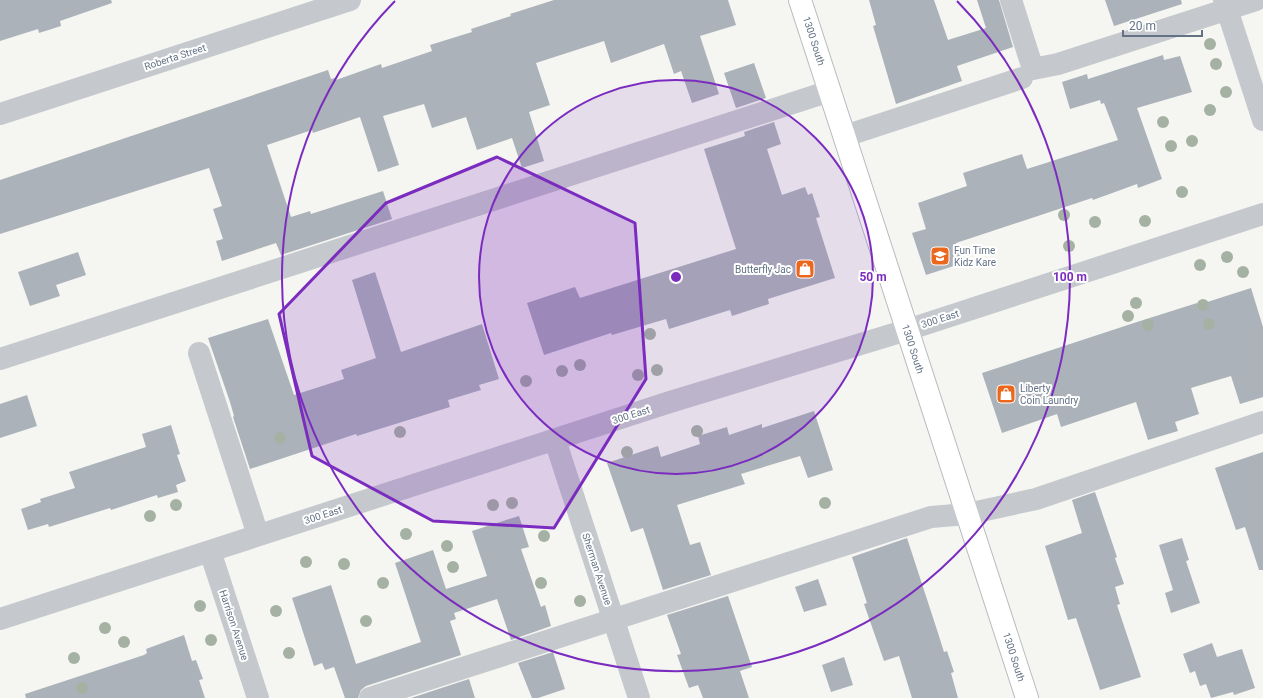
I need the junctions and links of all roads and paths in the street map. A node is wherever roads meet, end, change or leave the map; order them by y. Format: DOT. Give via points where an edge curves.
graph roads {
  1 [pos="350,0"];
  2 [pos="800,0"];
  3 [pos="1011,0"];
  4 [pos="1256,0"];
  5 [pos="1225,5"];
  6 [pos="1022,78"];
  7 [pos="830,91"];
  8 [pos="0,114"];
  9 [pos="1263,120"];
  10 [pos="845,136"];
  11 [pos="1263,214"];
  12 [pos="907,330"];
  13 [pos="199,353"];
  14 [pos="0,359"];
  15 [pos="1263,422"];
  16 [pos="554,440"];
  17 [pos="967,514"];
  18 [pos="258,536"];
  19 [pos="210,551"];
  20 [pos="0,619"];
  21 [pos="613,619"];
  22 [pos="258,698"];
  23 [pos="370,698"];
  24 [pos="639,698"];
  25 [pos="1027,698"];
  1 -- 8 [label="street, Roberta Street"];
  2 -- 7 [label="main road, 1300 South"];
  3 -- 5 [label="street" via="1033,69 1058,64"];
  4 -- 5 [label="street"];
  5 -- 9 [label="street"];
  6 -- 10 [label="street"];
  7 -- 10 [label="main road, 1300 South"];
  7 -- 14 [label="street"];
  10 -- 12 [label="main road, 1300 South"];
  11 -- 12 [label="street, 300 East"];
  12 -- 16 [label="street, 300 East"];
  12 -- 17 [label="main road, 1300 South"];
  13 -- 18 [label="street"];
  15 -- 17 [label="street" via="1036,498"];
  16 -- 18 [label="street, 300 East"];
  16 -- 21 [label="street, Sherman Avenue"];
  17 -- 21 [label="street" via="931,517"];
  17 -- 25 [label="main road, 1300 South"];
  18 -- 19 [label="street, 300 East"];
  19 -- 20 [label="street, 300 East"];
  19 -- 22 [label="street, Harrison Avenue"];
  21 -- 23 [label="street"];
  21 -- 24 [label="street, Sherman Avenue"];
}
